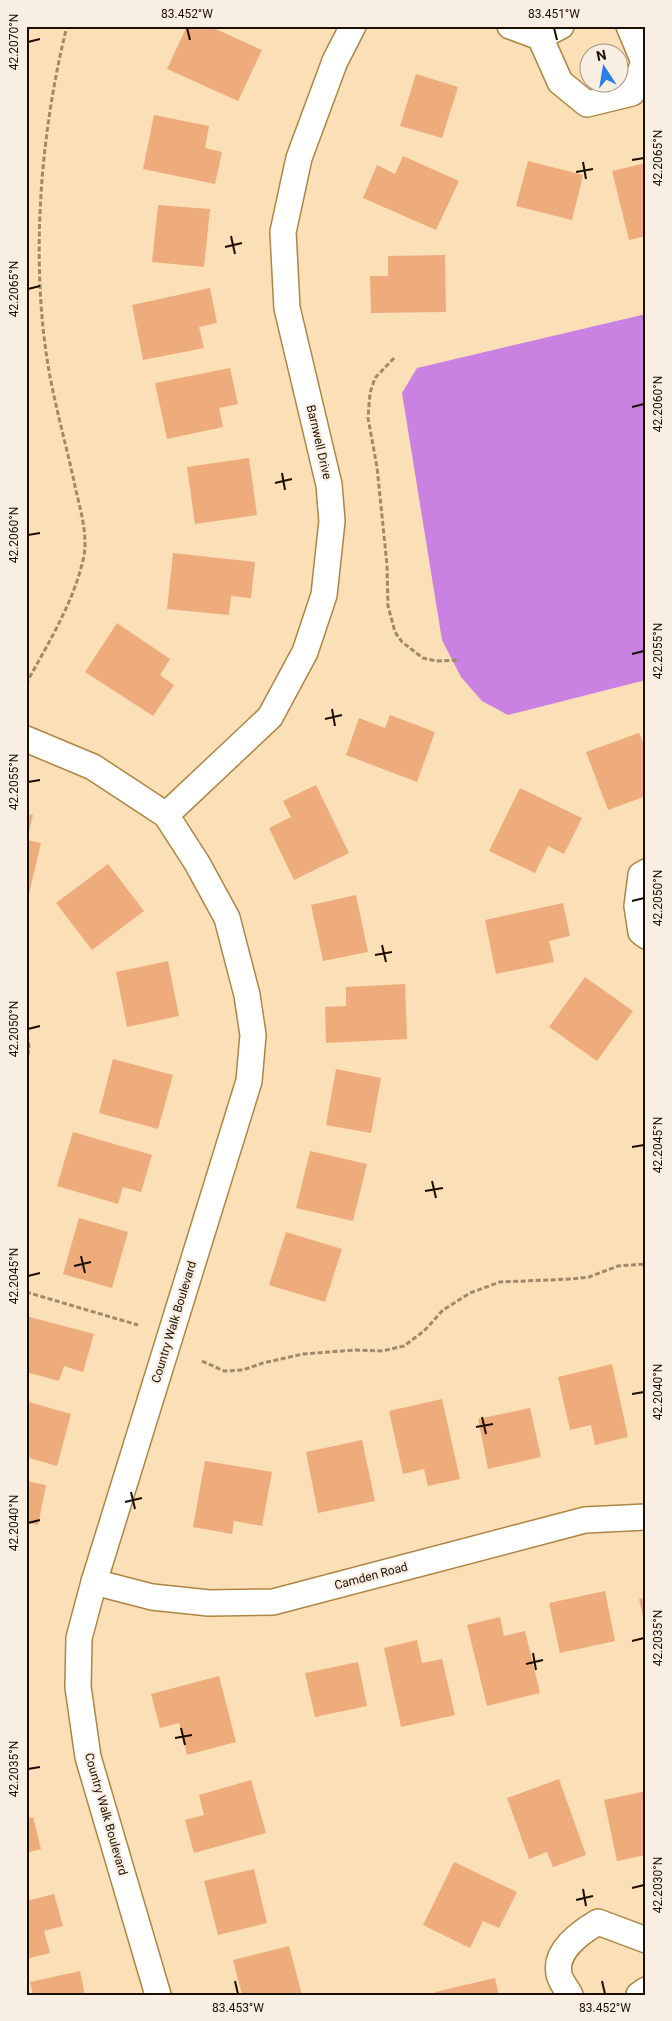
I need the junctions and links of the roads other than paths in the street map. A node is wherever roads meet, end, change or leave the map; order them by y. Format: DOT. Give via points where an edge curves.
graph roads {
  1 [pos="353,26"];
  2 [pos="510,26"];
  3 [pos="630,26"];
  4 [pos="551,31"];
  5 [pos="26,740"];
  6 [pos="166,814"];
  7 [pos="646,872"];
  8 [pos="646,936"];
  9 [pos="646,1516"];
  10 [pos="94,1582"];
  11 [pos="646,1940"];
  12 [pos="646,1990"];
  13 [pos="158,1995"];
  14 [pos="570,1995"];
  15 [pos="639,1995"];
  1 -- 6 [label="street, Barnwell Drive" via="299,158 283,232 288,308 329,485 332,521 324,595 305,652 270,716"];
  2 -- 4 [label="street"];
  3 -- 4 [label="street" via="644,62 632,93 587,104 560,82"];
  5 -- 6 [label="street, Country Walk Boulevard" via="93,767"];
  6 -- 10 [label="street, Country Walk Boulevard" via="227,918 247,995 252,1035 250,1072"];
  7 -- 8 [label="street" via="641,874 637,906 641,932"];
  9 -- 10 [label="street, Camden Road" via="585,1520 273,1602 209,1604 152,1597"];
  10 -- 13 [label="street, Country Walk Boulevard" via="79,1638 78,1687 87,1748"];
  11 -- 14 [label="street" via="598,1922 583,1931 562,1951 558,1974"];
  12 -- 15 [label="street"];
}
